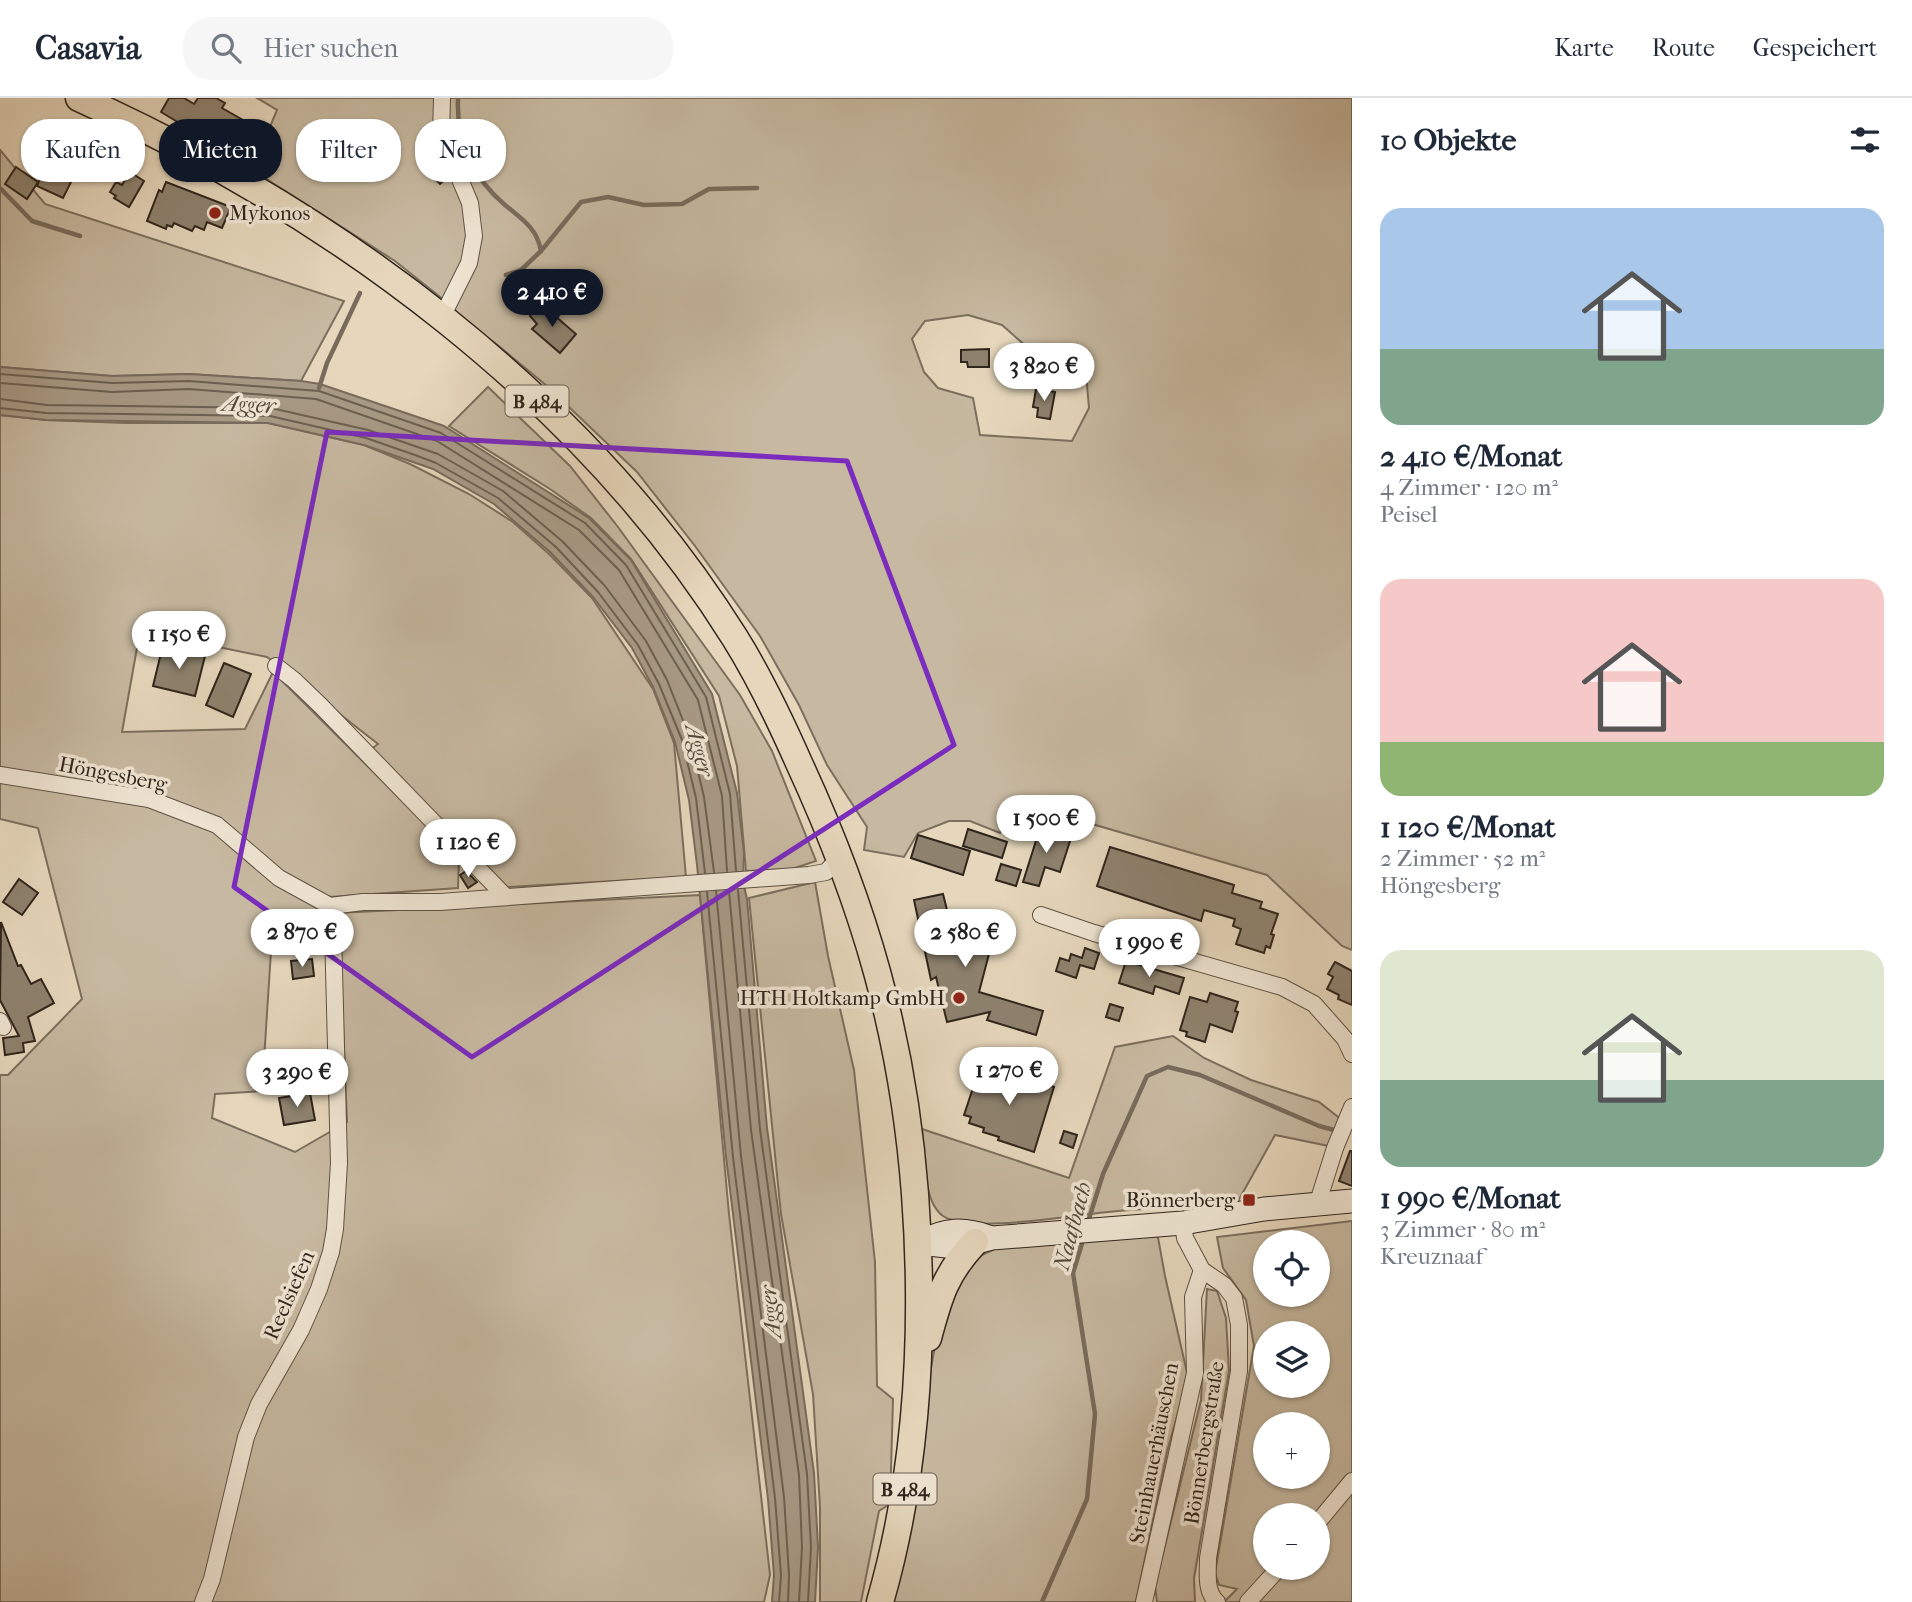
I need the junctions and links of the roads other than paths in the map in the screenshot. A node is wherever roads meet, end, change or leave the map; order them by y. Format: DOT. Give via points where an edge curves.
graph roads {
  1 [pos="79,98"];
  2 [pos="442,98"];
  3 [pos="442,317"];
  4 [pos="276,666"];
  5 [pos="0,775"];
  6 [pos="841,856"];
  7 [pos="506,897"];
  8 [pos="330,906"];
  9 [pos="1041,915"];
  10 [pos="1201,952"];
  11 [pos="1216,968"];
  12 [pos="1352,1054"];
  13 [pos="1351,1111"];
  14 [pos="1352,1202"];
  15 [pos="1317,1205"];
  16 [pos="1183,1223"];
  17 [pos="983,1240"];
  18 [pos="919,1243"];
  19 [pos="1202,1270"];
  20 [pos="918,1373"];
  21 [pos="1352,1481"];
  22 [pos="1330,1508"];
  23 [pos="1268,1580"];
  24 [pos="203,1602"];
  25 [pos="880,1602"];
  26 [pos="1144,1602"];
  27 [pos="1217,1602"];
  28 [pos="1248,1602"];
  1 -- 3 [label="main road, B 484" via="178,145 274,200"];
  2 -- 3 [label="street" via="441,134 470,203 474,236 469,263"];
  3 -- 6 [label="main road, B 484" via="590,453 688,570 735,638 775,709"];
  4 -- 7 [label="street" via="321,706"];
  5 -- 8 [label="street, Höngesberg" via="149,799 218,825 279,878"];
  6 -- 7 [label="street" via="826,872 794,877"];
  6 -- 18 [label="main road, B 484" via="881,979 899,1061"];
  7 -- 8 [label="street"];
  8 -- 24 [label="street, Reelsiefen" via="339,1163 331,1252 301,1329 246,1437"];
  9 -- 11 [label="street"];
  10 -- 11 [label="street"];
  11 -- 12 [label="street" via="1282,987 1314,1004 1345,1039"];
  13 -- 15 [label="street"];
  14 -- 15 [label="street"];
  15 -- 16 [label="street"];
  16 -- 17 [label="street"];
  16 -- 19 [label="street, Bönnerbergstraße" via="1185,1238"];
  17 -- 18 [label="street" via="956,1247"];
  17 -- 20 [label="main road" via="952,1268"];
  18 -- 20 [label="main road, B 484"];
  19 -- 26 [label="street, Steinhauerhäuschen" via="1193,1297 1195,1373"];
  19 -- 27 [label="street, Bönnerbergstraße" via="1234,1298 1239,1325 1239,1371 1208,1558 1212,1598"];
  20 -- 25 [label="main road, B 484" via="910,1465"];
  21 -- 22 [label="street"];
  23 -- 28 [label="street"];
}
